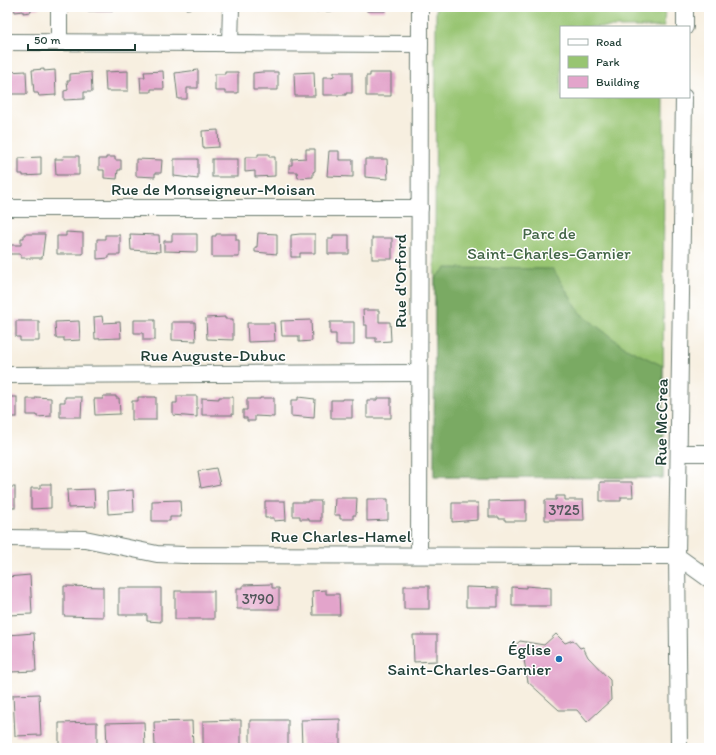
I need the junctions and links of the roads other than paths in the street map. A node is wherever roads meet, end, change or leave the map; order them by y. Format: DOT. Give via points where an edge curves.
graph roads {
  1 [pos="60,7"];
  2 [pos="231,7"];
  3 [pos="420,7"];
  4 [pos="685,7"];
  5 [pos="685,26"];
  6 [pos="7,42"];
  7 [pos="59,42"];
  8 [pos="230,43"];
  9 [pos="420,44"];
  10 [pos="684,98"];
  11 [pos="7,208"];
  12 [pos="420,208"];
  13 [pos="419,373"];
  14 [pos="7,375"];
  15 [pos="680,453"];
  16 [pos="709,453"];
  17 [pos="7,538"];
  18 [pos="419,555"];
  19 [pos="677,556"];
  20 [pos="709,579"];
  21 [pos="679,748"];
  1 -- 7 [label="street"];
  2 -- 8 [label="street"];
  3 -- 9 [label="street, Rue d'Orford"];
  4 -- 5 [label="street"];
  6 -- 7 [label="street"];
  7 -- 8 [label="street"];
  8 -- 9 [label="street"];
  9 -- 12 [label="street, Rue d'Orford"];
  10 -- 15 [label="street, Rue McCrea"];
  11 -- 12 [label="street, Rue de Monseigneur-Moisan"];
  12 -- 13 [label="street, Rue d'Orford"];
  13 -- 14 [label="street, Rue Auguste-Dubuc"];
  13 -- 18 [label="street, Rue d'Orford"];
  15 -- 16 [label="street"];
  15 -- 19 [label="street, Rue McCrea"];
  17 -- 18 [label="street, Rue Charles-Hamel" via="85,539 172,555"];
  18 -- 19 [label="street, Rue Charles-Hamel"];
  19 -- 20 [label="street"];
  19 -- 21 [label="street, Rue McCrea"];
}
